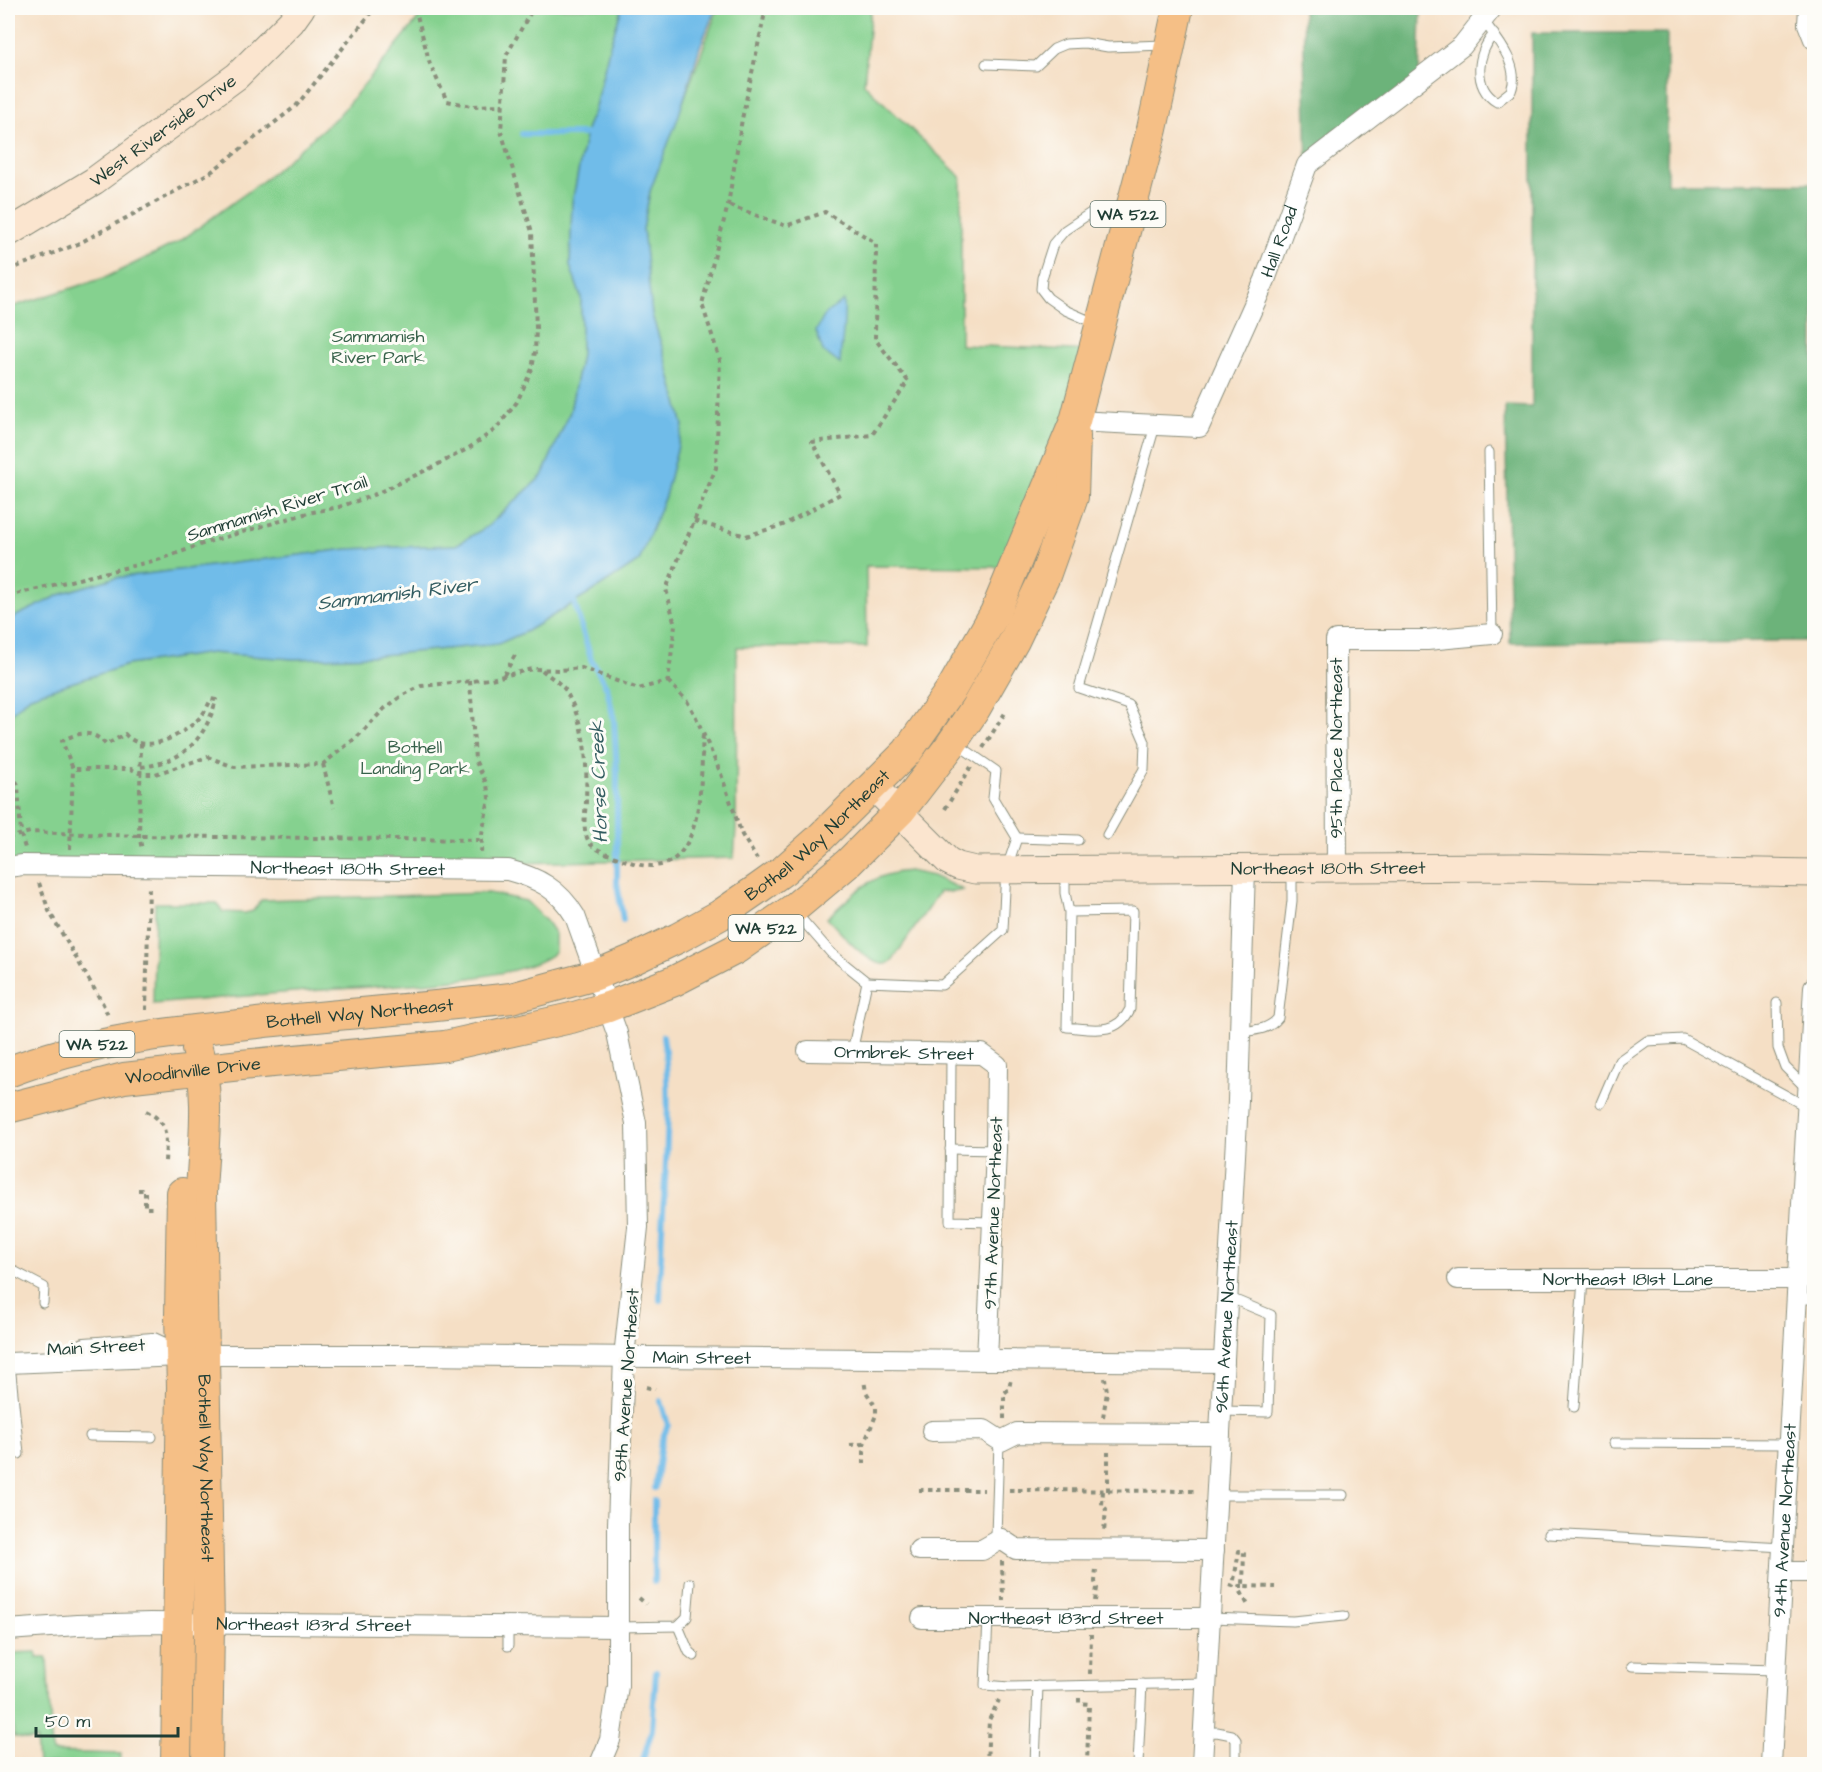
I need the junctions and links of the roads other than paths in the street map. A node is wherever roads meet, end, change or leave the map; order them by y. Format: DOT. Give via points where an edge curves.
graph roads {
  1 [pos="301,8"];
  2 [pos="1178,8"];
  3 [pos="1809,8"];
  4 [pos="1490,20"];
  5 [pos="1815,39"];
  6 [pos="1170,45"];
  7 [pos="986,64"];
  8 [pos="1129,210"];
  9 [pos="8,233"];
  10 [pos="1099,325"];
  11 [pos="1075,421"];
  12 [pos="1155,426"];
  13 [pos="1488,452"];
  14 [pos="1492,634"];
  15 [pos="953,741"];
  16 [pos="873,786"];
  17 [pos="900,811"];
  18 [pos="1107,835"];
  19 [pos="1017,838"];
  20 [pos="1078,840"];
  21 [pos="8,867"];
  22 [pos="1245,868"];
  23 [pos="1292,868"];
  24 [pos="1065,869"];
  25 [pos="1337,869"];
  26 [pos="1006,870"];
  27 [pos="1815,873"];
  28 [pos="793,909"];
  29 [pos="1069,912"];
  30 [pos="596,975"];
  31 [pos="867,982"];
  32 [pos="1815,987"];
  33 [pos="1777,1003"];
  34 [pos="608,1007"];
  35 [pos="191,1029"];
  36 [pos="1239,1032"];
  37 [pos="808,1051"];
  38 [pos="382,1052"];
  39 [pos="852,1052"];
  40 [pos="951,1054"];
  41 [pos="997,1065"];
  42 [pos="192,1070"];
  43 [pos="8,1072"];
  44 [pos="1808,1098"];
  45 [pos="1601,1103"];
  46 [pos="8,1108"];
  47 [pos="950,1149"];
  48 [pos="996,1150"];
  49 [pos="992,1222"];
  50 [pos="8,1268"];
  51 [pos="1458,1279"];
  52 [pos="1583,1279"];
  53 [pos="1803,1292"];
  54 [pos="1228,1297"];
  55 [pos="43,1303"];
  56 [pos="193,1356"];
  57 [pos="624,1357"];
  58 [pos="8,1360"];
  59 [pos="987,1360"];
  60 [pos="1224,1362"];
  61 [pos="1574,1407"];
  62 [pos="1222,1410"];
  63 [pos="932,1431"];
  64 [pos="1220,1434"];
  65 [pos="1004,1435"];
  66 [pos="90,1436"];
  67 [pos="152,1437"];
  68 [pos="1614,1443"];
  69 [pos="1789,1444"];
  70 [pos="19,1454"];
  71 [pos="1217,1495"];
  72 [pos="1344,1495"];
  73 [pos="1549,1534"];
  74 [pos="1003,1546"];
  75 [pos="1783,1546"];
  76 [pos="919,1550"];
  77 [pos="1214,1550"];
  78 [pos="1782,1572"];
  79 [pos="1815,1572"];
  80 [pos="690,1583"];
  81 [pos="1344,1616"];
  82 [pos="922,1618"];
  83 [pos="987,1618"];
  84 [pos="1210,1618"];
  85 [pos="177,1624"];
  86 [pos="209,1624"];
  87 [pos="678,1626"];
  88 [pos="508,1627"];
  89 [pos="619,1627"];
  90 [pos="8,1630"];
  91 [pos="508,1646"];
  92 [pos="694,1656"];
  93 [pos="1632,1666"];
  94 [pos="1776,1670"];
  95 [pos="1207,1683"];
  96 [pos="1142,1684"];
  97 [pos="1038,1686"];
  98 [pos="1204,1732"];
  99 [pos="176,1764"];
  100 [pos="207,1764"];
  101 [pos="600,1764"];
  102 [pos="1035,1764"];
  103 [pos="1138,1764"];
  104 [pos="1202,1764"];
  105 [pos="1236,1764"];
  106 [pos="1771,1764"];
  1 -- 9 [label="street, West Riverside Drive" via="237,76 94,181"];
  2 -- 6 [label="main road, Bothell Way Northeast / WA 522"];
  3 -- 5 [label="street" via="1808,24"];
  4 -- 4 [label="lane" via="1514,72 1511,91 1497,102 1488,97 1480,83"];
  4 -- 12 [label="street, Hall Road" via="1307,165 1265,280 1199,427"];
  6 -- 7 [label="lane" via="1066,44 1054,49 1036,66"];
  6 -- 8 [label="main road, Bothell Way Northeast / WA 522"];
  8 -- 10 [label="main road, Bothell Way Northeast / WA 522"];
  8 -- 10 [label="lane" via="1092,212 1065,230 1053,244 1042,278 1041,289 1048,298"];
  10 -- 11 [label="main road, Bothell Way Northeast / WA 522"];
  11 -- 12 [label="street, Hall Road"];
  11 -- 15 [label="main road, Bothell Way Northeast / WA 522" via="1073,497 1045,576 1014,641"];
  11 -- 16 [label="main road, Bothell Way Northeast / WA 522" via="995,613 952,688 907,752"];
  12 -- 18 [label="lane" via="1079,688 1129,705 1145,742 1144,769"];
  13 -- 14 [label="lane"];
  14 -- 25 [label="street, 95th Place Northeast" via="1427,640 1336,640"];
  15 -- 17 [label="main road, Bothell Way Northeast / WA 522"];
  15 -- 19 [label="lane" via="996,771 993,798"];
  16 -- 17 [label="street, Northeast 180th Street"];
  16 -- 30 [label="main road, Bothell Way Northeast / WA 522" via="784,870 720,915"];
  17 -- 26 [label="street, Northeast 180th Street" via="948,861 975,870"];
  17 -- 28 [label="main road, Bothell Way Northeast / WA 522" via="848,863"];
  19 -- 20 [label="lane"];
  19 -- 26 [label="lane"];
  21 -- 30 [label="street, Northeast 180th Street" via="508,870 529,876 560,895 575,916"];
  22 -- 23 [label="street, Northeast 180th Street"];
  22 -- 24 [label="street, Northeast 180th Street"];
  22 -- 36 [label="street, 96th Avenue Northeast"];
  23 -- 25 [label="street, Northeast 180th Street"];
  23 -- 36 [label="lane" via="1292,901 1278,1018 1266,1027"];
  24 -- 26 [label="street, Northeast 180th Street"];
  24 -- 29 [label="lane"];
  25 -- 27 [label="street, Northeast 180th Street" via="1515,867"];
  26 -- 31 [label="lane" via="1003,930 942,985"];
  28 -- 31 [label="lane" via="831,953"];
  28 -- 34 [label="main road, Bothell Way Northeast / WA 522" via="736,949 674,981"];
  29 -- 29 [label="lane" via="1067,1026 1100,1030 1115,1026 1130,1009 1133,911"];
  30 -- 34 [label="street, Northeast 180th Street"];
  30 -- 35 [label="main road, Bothell Way Northeast / WA 522" via="512,998"];
  31 -- 39 [label="lane"];
  32 -- 44 [label="street, 94th Avenue Northeast"];
  33 -- 44 [label="lane" via="1778,1048 1785,1067"];
  34 -- 38 [label="main road, Bothell Way Northeast / WA 522" via="445,1046"];
  34 -- 57 [label="street, 98th Avenue Northeast" via="636,1123 638,1227"];
  35 -- 42 [label="main road, Bothell Way Northeast"];
  35 -- 43 [label="main road, WA 522" via="91,1046"];
  36 -- 54 [label="street, 96th Avenue Northeast"];
  37 -- 39 [label="street, Ormbrek Street"];
  38 -- 42 [label="main road, Woodinville Drive / WA 522"];
  39 -- 40 [label="street, Ormbrek Street"];
  40 -- 41 [label="street, Ormbrek Street" via="982,1054"];
  40 -- 47 [label="lane"];
  41 -- 48 [label="street, 97th Avenue Northeast"];
  42 -- 46 [label="main road, Woodinville Drive / WA 522" via="124,1078"];
  42 -- 56 [label="main road, Bothell Way Northeast" via="204,1122"];
  44 -- 45 [label="lane" via="1683,1039 1647,1041 1619,1061"];
  44 -- 53 [label="street, 94th Avenue Northeast"];
  47 -- 48 [label="lane"];
  47 -- 49 [label="lane" via="950,1221"];
  48 -- 49 [label="street, 97th Avenue Northeast"];
  49 -- 59 [label="street, 97th Avenue Northeast"];
  50 -- 55 [label="lane" via="44,1287"];
  51 -- 52 [label="street, Northeast 181st Lane"];
  52 -- 53 [label="street, Northeast 181st Lane"];
  52 -- 61 [label="lane"];
  53 -- 69 [label="street, 94th Avenue Northeast"];
  54 -- 60 [label="street, 96th Avenue Northeast"];
  54 -- 62 [label="lane" via="1271,1315 1268,1412"];
  56 -- 57 [label="street, Main Street"];
  56 -- 58 [label="street, Main Street" via="153,1343"];
  56 -- 85 [label="main road, Bothell Way Northeast"];
  56 -- 86 [label="main road, Bothell Way Northeast"];
  57 -- 59 [label="street, Main Street"];
  57 -- 89 [label="street, 98th Avenue Northeast"];
  58 -- 70 [label="lane"];
  59 -- 60 [label="street, Main Street"];
  60 -- 62 [label="street, 96th Avenue Northeast"];
  62 -- 64 [label="street, 96th Avenue Northeast"];
  63 -- 65 [label="street" via="984,1430"];
  64 -- 65 [label="street"];
  64 -- 71 [label="street, 96th Avenue Northeast"];
  65 -- 74 [label="lane" via="999,1442 996,1536"];
  66 -- 67 [label="lane"];
  68 -- 69 [label="lane"];
  69 -- 75 [label="street, 94th Avenue Northeast"];
  71 -- 72 [label="lane"];
  71 -- 77 [label="street, 96th Avenue Northeast"];
  73 -- 75 [label="lane"];
  74 -- 76 [label="street"];
  74 -- 77 [label="street"];
  75 -- 78 [label="street, 94th Avenue Northeast"];
  77 -- 84 [label="street, 96th Avenue Northeast"];
  78 -- 79 [label="street"];
  78 -- 94 [label="street, 94th Avenue Northeast"];
  80 -- 87 [label="lane" via="687,1617"];
  81 -- 84 [label="lane" via="1293,1621"];
  82 -- 83 [label="street, Northeast 183rd Street"];
  83 -- 84 [label="street, Northeast 183rd Street"];
  83 -- 97 [label="lane" via="985,1685"];
  84 -- 95 [label="street, 96th Avenue Northeast"];
  85 -- 86 [label="street, Northeast 183rd Street"];
  85 -- 90 [label="street, Northeast 183rd Street"];
  85 -- 99 [label="main road, Bothell Way Northeast"];
  86 -- 88 [label="street, Northeast 183rd Street"];
  86 -- 100 [label="main road, Bothell Way Northeast"];
  87 -- 89 [label="lane"];
  87 -- 92 [label="lane"];
  88 -- 89 [label="street, Northeast 183rd Street"];
  88 -- 91 [label="lane"];
  89 -- 101 [label="street, 98th Avenue Northeast" via="618,1686 610,1740"];
  93 -- 94 [label="lane"];
  94 -- 106 [label="street, 94th Avenue Northeast"];
  95 -- 96 [label="lane"];
  95 -- 98 [label="street, 96th Avenue Northeast"];
  96 -- 97 [label="lane"];
  96 -- 103 [label="lane"];
  97 -- 102 [label="lane"];
  98 -- 104 [label="street, 96th Avenue Northeast"];
  98 -- 105 [label="lane" via="1232,1735 1236,1740"];
}
